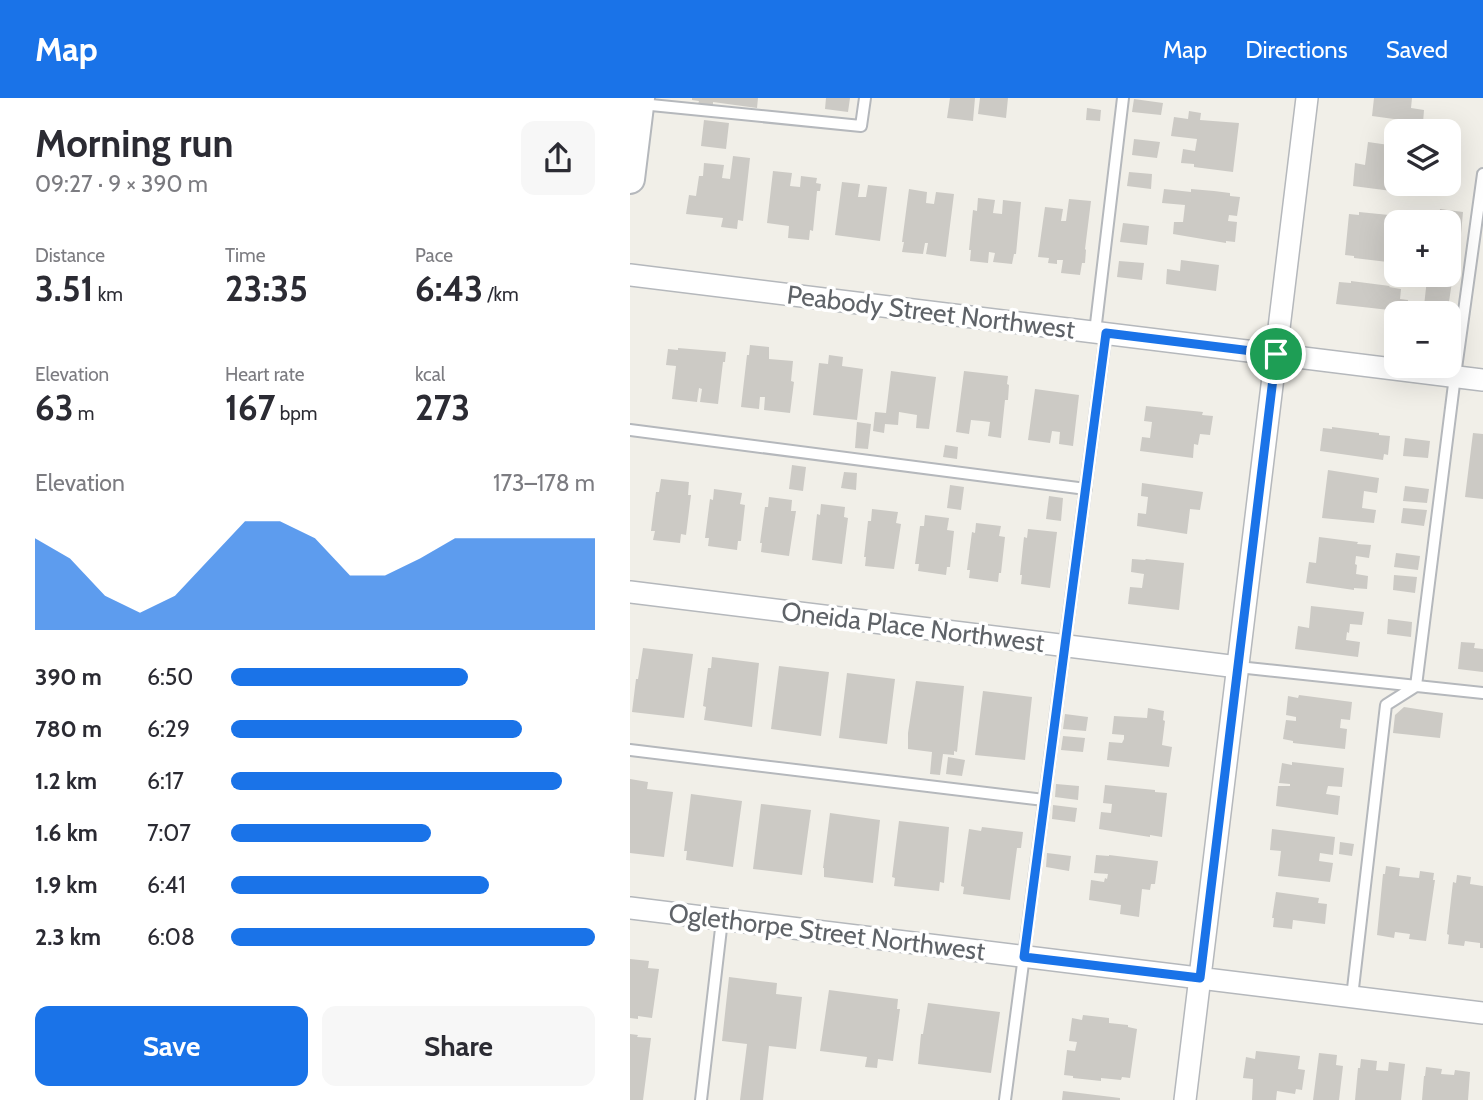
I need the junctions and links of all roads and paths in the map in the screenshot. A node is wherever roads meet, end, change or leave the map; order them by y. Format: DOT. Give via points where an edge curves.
graph roads {
  1 [pos="864,98"];
  2 [pos="1123,98"];
  3 [pos="1307,98"];
  4 [pos="639,101"];
  5 [pos="632,149"];
  6 [pos="1483,174"];
  7 [pos="630,178"];
  8 [pos="630,275"];
  9 [pos="1101,333"];
  10 [pos="1461,333"];
  11 [pos="1276,354"];
  12 [pos="1384,367"];
  13 [pos="1461,377"];
  14 [pos="1455,378"];
  15 [pos="1483,380"];
  16 [pos="630,430"];
  17 [pos="1086,489"];
  18 [pos="630,592"];
  19 [pos="1065,646"];
  20 [pos="1238,667"];
  21 [pos="1416,686"];
  22 [pos="1483,693"];
  23 [pos="630,750"];
  24 [pos="1044,800"];
  25 [pos="630,908"];
  26 [pos="722,919"];
  27 [pos="1024,957"];
  28 [pos="1200,978"];
  29 [pos="1352,997"];
  30 [pos="1483,1013"];
  31 [pos="701,1100"];
  32 [pos="1005,1100"];
  33 [pos="1185,1100"];
  1 -- 4 [label="lane" via="861,125"];
  2 -- 9 [label="lane"];
  3 -- 11 [label="street"];
  4 -- 5 [label="street"];
  5 -- 7 [label="street"];
  6 -- 10 [label="lane"];
  8 -- 9 [label="street, Peabody Street Northwest"];
  9 -- 11 [label="street, Peabody Street Northwest"];
  9 -- 17 [label="lane"];
  11 -- 12 [label="street, Peabody Street Northwest"];
  11 -- 20 [label="street"];
  13 -- 15 [label="street, Peabody Street Northwest"];
  14 -- 21 [label="lane"];
  16 -- 17 [label="lane"];
  17 -- 19 [label="lane"];
  18 -- 19 [label="street, Oneida Place Northwest"];
  19 -- 20 [label="street, Oneida Place Northwest"];
  19 -- 24 [label="lane"];
  20 -- 21 [label="lane"];
  20 -- 28 [label="street"];
  21 -- 22 [label="lane"];
  21 -- 29 [label="lane" via="1386,705"];
  23 -- 24 [label="lane"];
  24 -- 27 [label="lane"];
  25 -- 26 [label="street, Oglethorpe Street Northwest"];
  26 -- 27 [label="street, Oglethorpe Street Northwest"];
  26 -- 31 [label="lane"];
  27 -- 28 [label="street, Oglethorpe Street Northwest"];
  27 -- 32 [label="lane"];
  28 -- 29 [label="street, Oglethorpe Street Northwest"];
  28 -- 33 [label="street"];
  29 -- 30 [label="street, Oglethorpe Street Northwest"];
}
